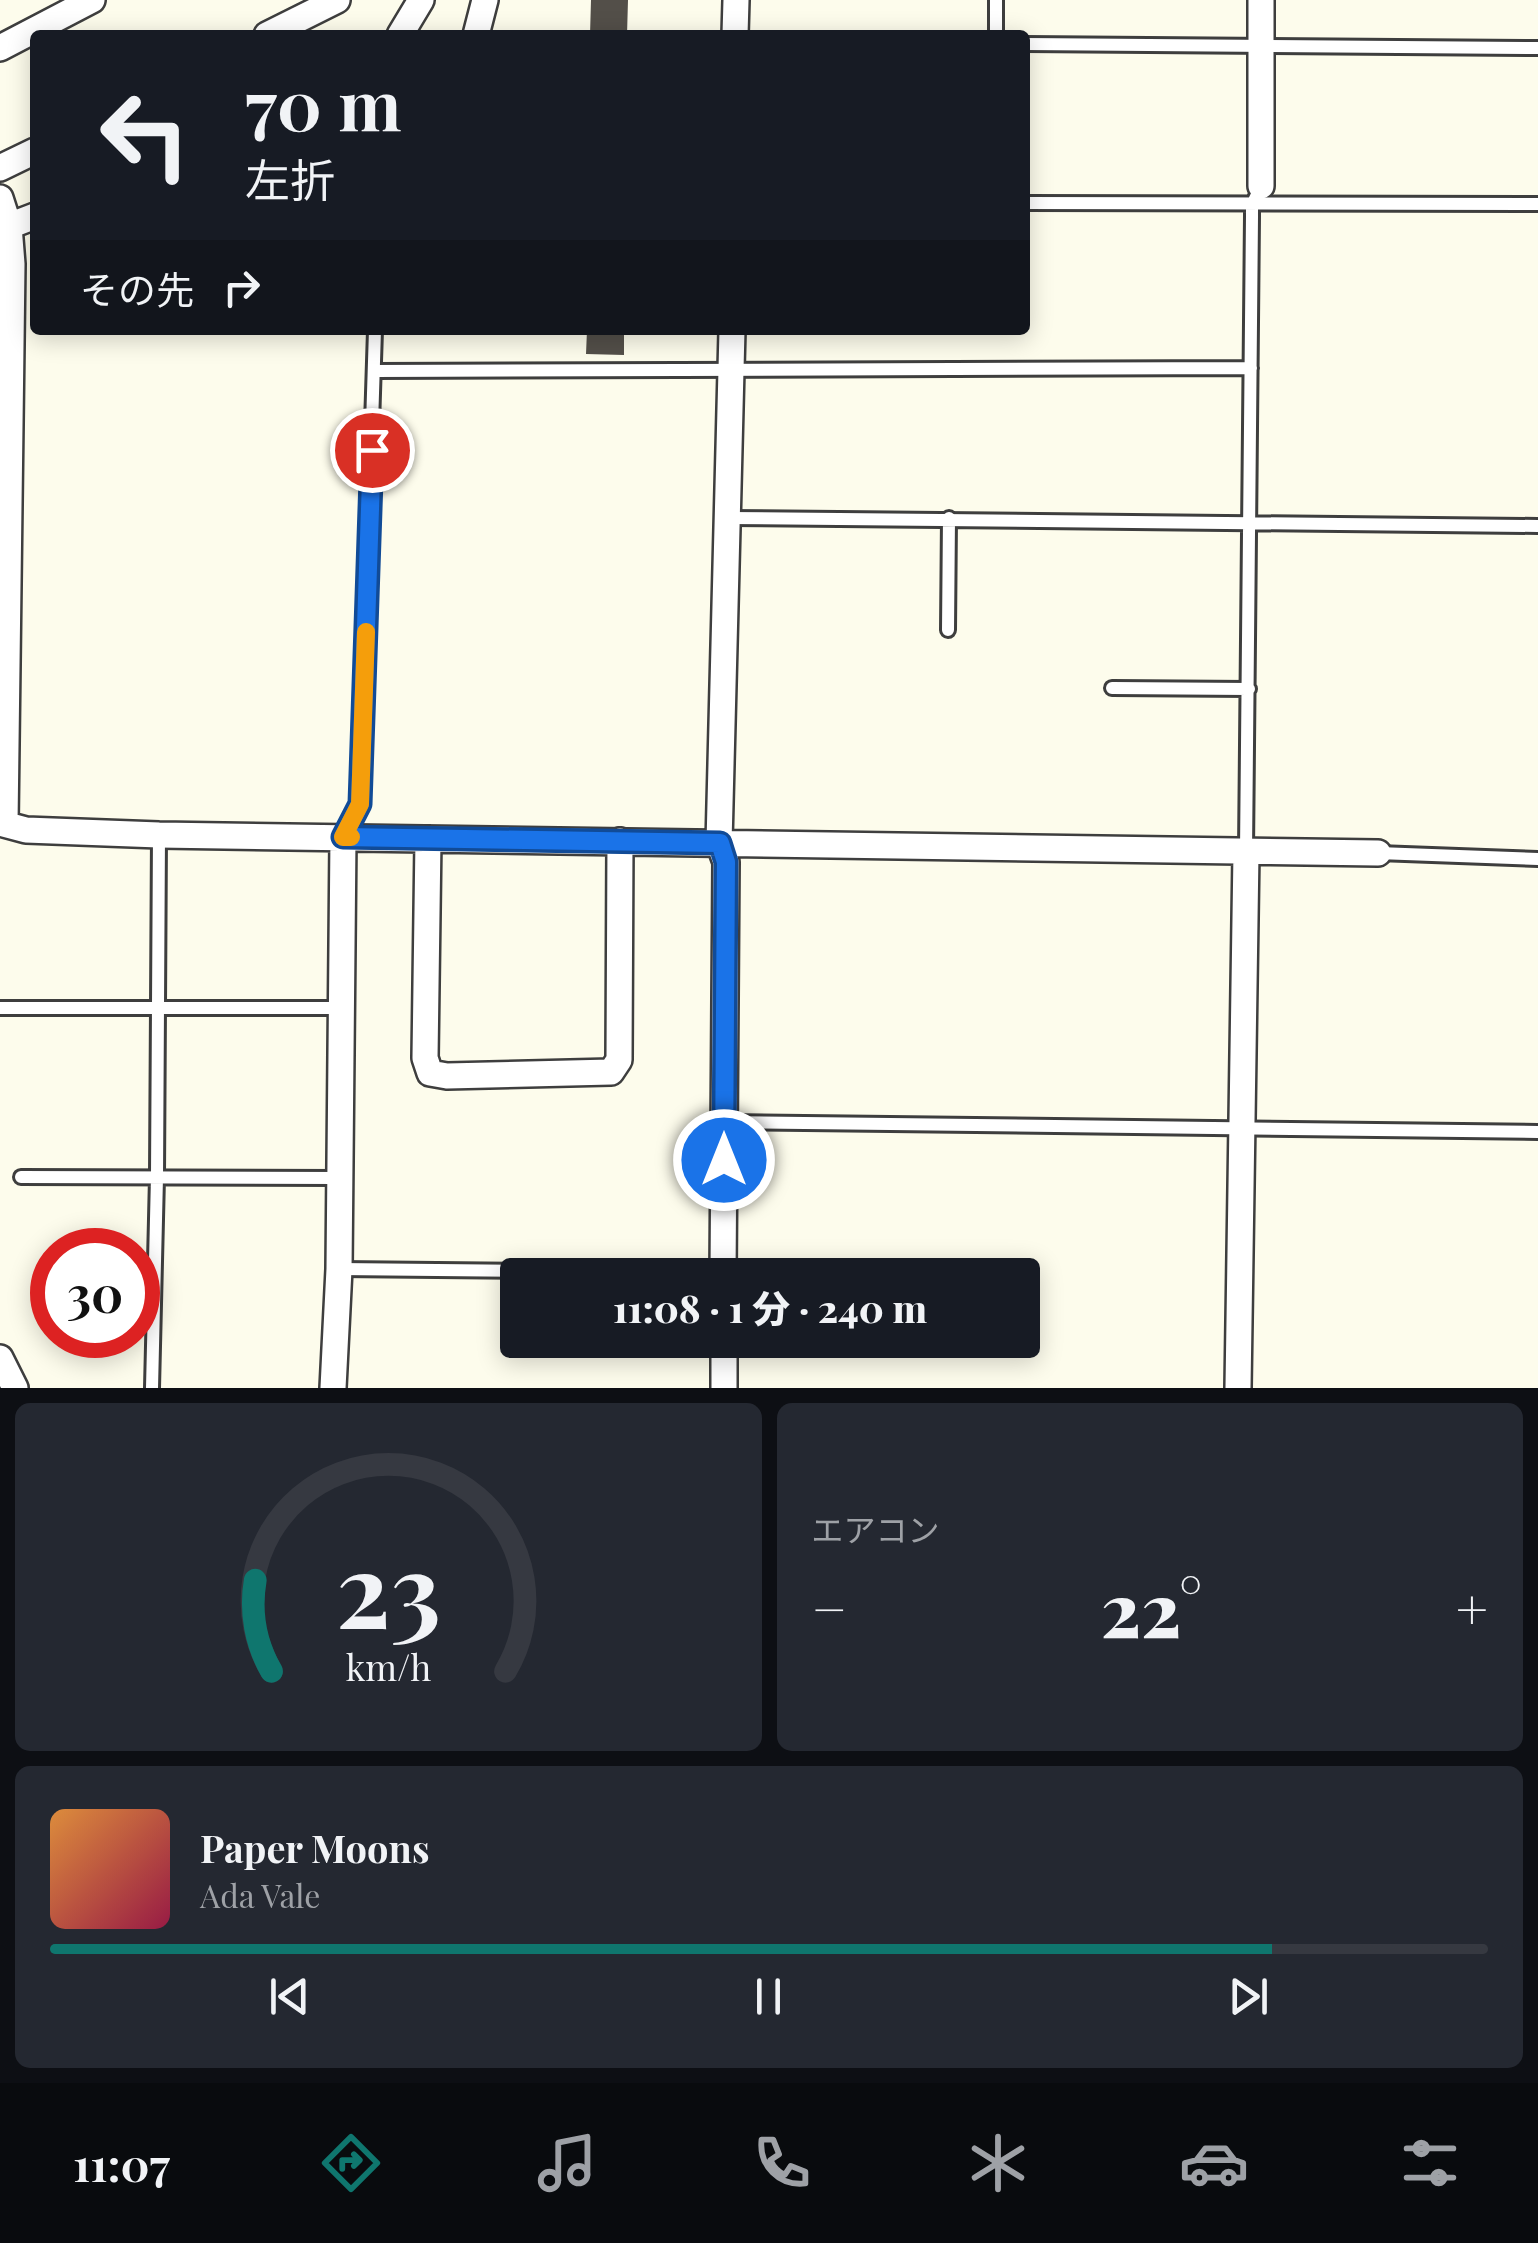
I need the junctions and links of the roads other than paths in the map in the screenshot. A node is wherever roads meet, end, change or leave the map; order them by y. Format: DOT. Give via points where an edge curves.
graph roads {
  1 [pos="92,0"];
  2 [pos="337,0"];
  3 [pos="422,0"];
  4 [pos="485,0"];
  5 [pos="736,0"];
  6 [pos="996,0"];
  7 [pos="1261,0"];
  8 [pos="34,30"];
  9 [pos="277,30"];
  10 [pos="403,30"];
  11 [pos="477,30"];
  12 [pos="735,30"];
  13 [pos="996,30"];
  14 [pos="30,32"];
  15 [pos="1030,44"];
  16 [pos="1261,45"];
  17 [pos="0,48"];
  18 [pos="1538,48"];
  19 [pos="30,153"];
  20 [pos="0,168"];
  21 [pos="1256,196"];
  22 [pos="0,198"];
  23 [pos="1030,203"];
  24 [pos="1538,204"];
  25 [pos="30,218"];
  26 [pos="9,226"];
  27 [pos="375,335"];
  28 [pos="732,335"];
  29 [pos="1250,368"];
  30 [pos="732,369"];
  31 [pos="374,371"];
  32 [pos="726,518"];
  33 [pos="948,518"];
  34 [pos="1250,521"];
  35 [pos="1538,526"];
  36 [pos="948,630"];
  37 [pos="1112,688"];
  38 [pos="1250,690"];
  39 [pos="2,824"];
  40 [pos="159,834"];
  41 [pos="343,837"];
  42 [pos="428,839"];
  43 [pos="620,841"];
  44 [pos="720,843"];
  45 [pos="1246,852"];
  46 [pos="1378,853"];
  47 [pos="1538,859"];
  48 [pos="0,1008"];
  49 [pos="341,1008"];
  50 [pos="157,1009"];
  51 [pos="724,1122"];
  52 [pos="1244,1129"];
  53 [pos="1538,1132"];
  54 [pos="21,1177"];
  55 [pos="157,1177"];
  56 [pos="338,1178"];
  57 [pos="723,1258"];
  58 [pos="338,1269"];
  59 [pos="500,1271"];
  60 [pos="0,1358"];
  61 [pos="724,1358"];
  62 [pos="14,1388"];
  63 [pos="152,1388"];
  64 [pos="333,1388"];
  65 [pos="724,1388"];
  66 [pos="1238,1388"];
  1 -- 8 [label="street"];
  2 -- 9 [label="street"];
  3 -- 10 [label="street"];
  4 -- 11 [label="street"];
  5 -- 12 [label="street"];
  6 -- 13 [label="lane"];
  7 -- 16 [label="street"];
  14 -- 17 [label="street"];
  15 -- 16 [label="lane"];
  16 -- 18 [label="lane"];
  16 -- 21 [label="street"];
  19 -- 20 [label="street"];
  21 -- 23 [label="lane"];
  21 -- 24 [label="lane"];
  21 -- 29 [label="lane"];
  22 -- 26 [label="street"];
  25 -- 26 [label="street"];
  26 -- 39 [label="street"];
  27 -- 31 [label="lane"];
  28 -- 30 [label="street"];
  29 -- 30 [label="lane"];
  29 -- 34 [label="lane"];
  30 -- 31 [label="lane"];
  30 -- 32 [label="street"];
  31 -- 41 [label="lane" via="360,804"];
  32 -- 33 [label="lane"];
  32 -- 44 [label="street"];
  33 -- 34 [label="lane"];
  33 -- 36 [label="lane"];
  34 -- 35 [label="lane"];
  34 -- 38 [label="lane"];
  37 -- 38 [label="lane"];
  38 -- 45 [label="lane"];
  39 -- 40 [label="street"];
  40 -- 41 [label="street"];
  40 -- 50 [label="lane"];
  41 -- 42 [label="street"];
  41 -- 49 [label="street"];
  42 -- 43 [label="street"];
  42 -- 43 [label="street" via="425,1058 430,1073 447,1076 611,1072 619,1060"];
  43 -- 44 [label="street"];
  44 -- 45 [label="street"];
  44 -- 51 [label="street" via="726,862"];
  45 -- 46 [label="street"];
  45 -- 52 [label="street"];
  46 -- 47 [label="lane"];
  48 -- 50 [label="lane"];
  49 -- 50 [label="lane"];
  49 -- 56 [label="street"];
  50 -- 55 [label="lane"];
  51 -- 52 [label="lane"];
  51 -- 57 [label="street"];
  52 -- 53 [label="lane"];
  52 -- 66 [label="street"];
  54 -- 55 [label="lane"];
  55 -- 56 [label="lane"];
  55 -- 63 [label="lane"];
  56 -- 58 [label="street"];
  58 -- 59 [label="lane"];
  58 -- 64 [label="street"];
  60 -- 62 [label="street"];
  61 -- 65 [label="street"];
}
